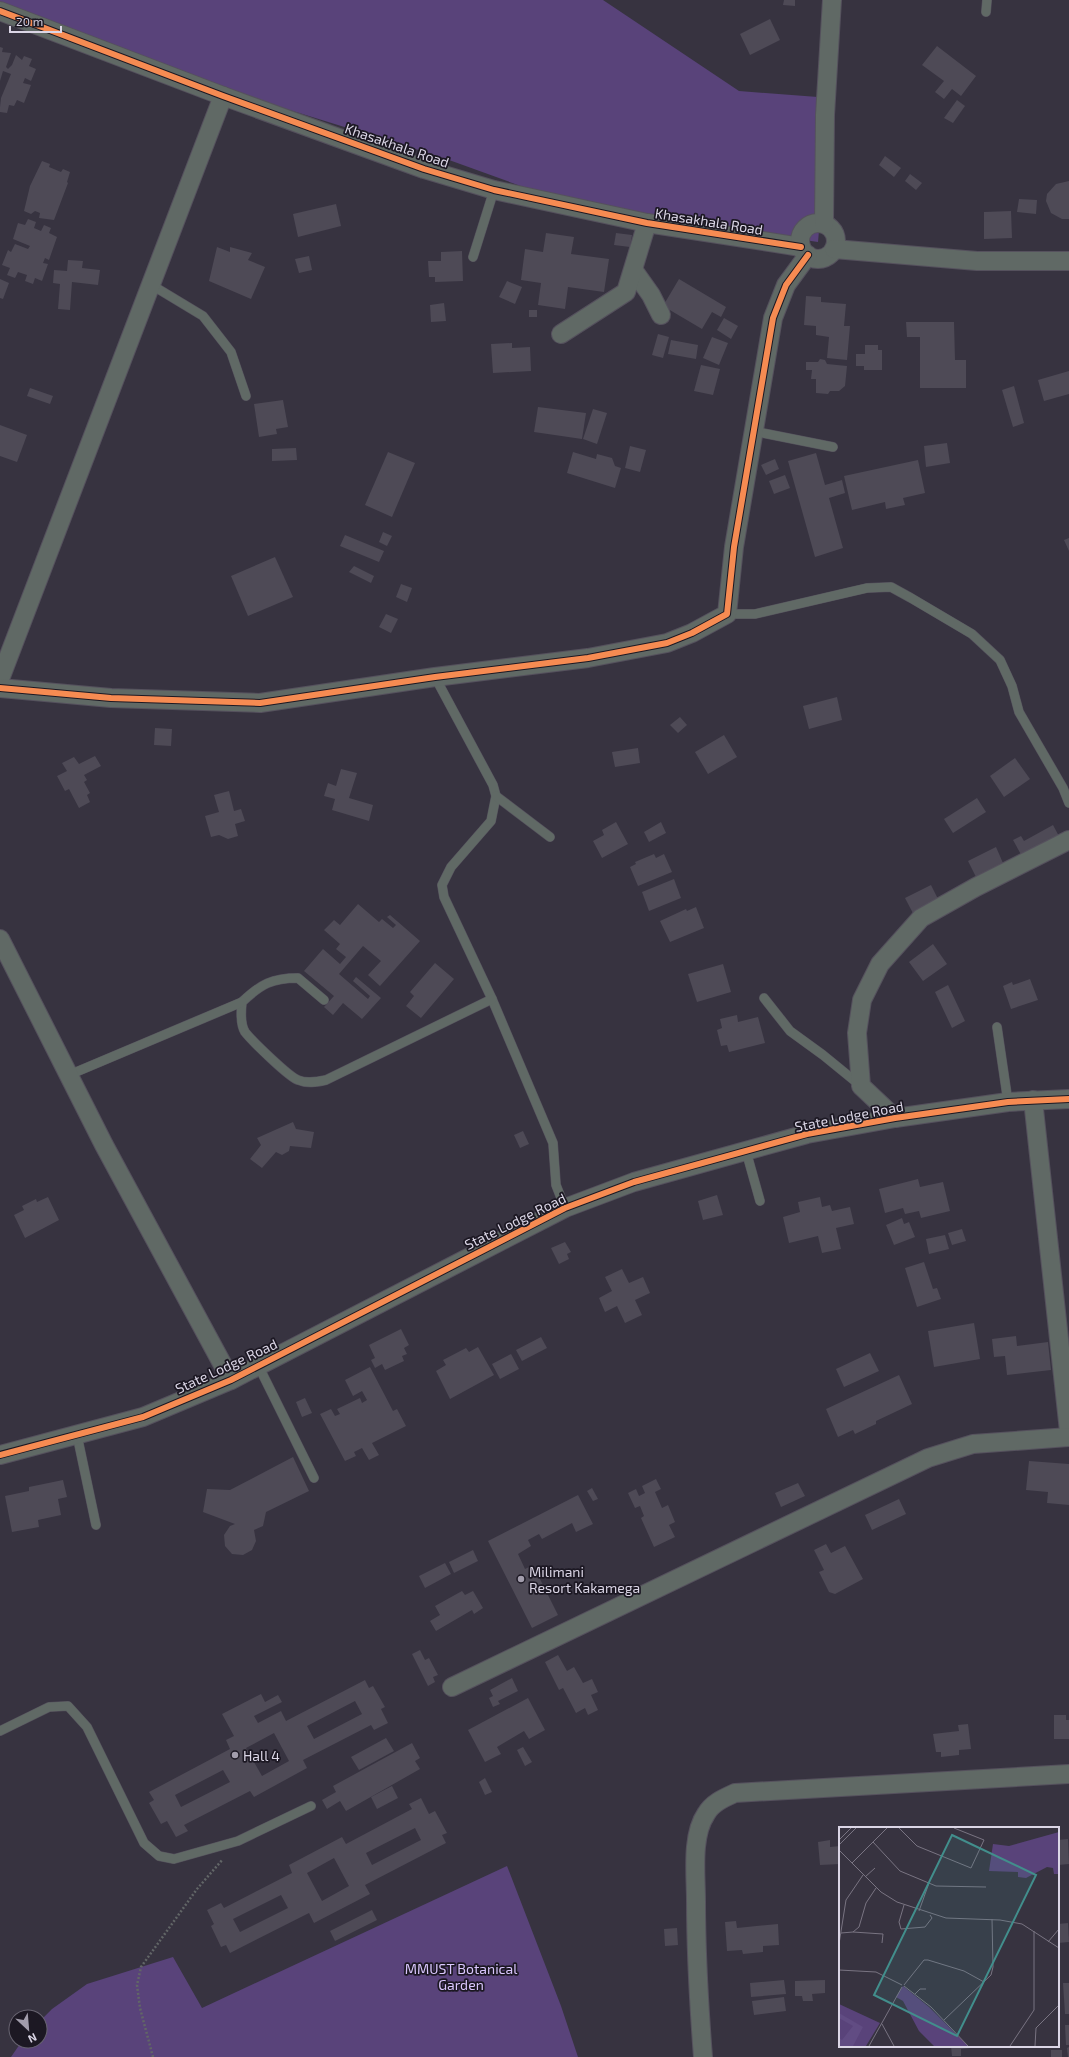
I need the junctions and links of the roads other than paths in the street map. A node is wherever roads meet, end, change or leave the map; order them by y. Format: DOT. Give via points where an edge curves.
graph roads {
  1 [pos="832,0"];
  2 [pos="987,0"];
  3 [pos="0,11"];
  4 [pos="986,12"];
  5 [pos="223,96"];
  6 [pos="494,190"];
  7 [pos="647,224"];
  8 [pos="824,224"];
  9 [pos="834,249"];
  10 [pos="804,251"];
  11 [pos="472,257"];
  12 [pos="1069,261"];
  13 [pos="634,271"];
  14 [pos="150,284"];
  15 [pos="661,316"];
  16 [pos="561,334"];
  17 [pos="246,396"];
  18 [pos="753,431"];
  19 [pos="833,447"];
  20 [pos="727,614"];
  21 [pos="435,677"];
  22 [pos="0,679"];
  23 [pos="0,688"];
  24 [pos="496,796"];
  25 [pos="1069,803"];
  26 [pos="550,837"];
  27 [pos="1069,840"];
  28 [pos="0,939"];
  29 [pos="764,998"];
  30 [pos="492,999"];
  31 [pos="324,1000"];
  32 [pos="242,1002"];
  33 [pos="997,1027"];
  34 [pos="69,1075"];
  35 [pos="860,1086"];
  36 [pos="1069,1098"];
  37 [pos="1033,1100"];
  38 [pos="1008,1102"];
  39 [pos="894,1118"];
  40 [pos="746,1151"];
  41 [pos="760,1201"];
  42 [pos="564,1208"];
  43 [pos="258,1365"];
  44 [pos="231,1380"];
  45 [pos="1069,1431"];
  46 [pos="77,1435"];
  47 [pos="1069,1437"];
  48 [pos="0,1455"];
  49 [pos="314,1478"];
  50 [pos="96,1525"];
  51 [pos="452,1687"];
  52 [pos="0,1731"];
  53 [pos="1069,1774"];
  54 [pos="311,1806"];
  55 [pos="703,2057"];
  1 -- 8 [label="street" via="825,115"];
  2 -- 4 [label="lane"];
  3 -- 5 [label="street, Khasakhala Road"];
  5 -- 6 [label="street, Khasakhala Road" via="424,169"];
  5 -- 14 [label="street"];
  6 -- 7 [label="street, Khasakhala Road"];
  6 -- 11 [label="lane"];
  7 -- 10 [label="street, Khasakhala Road"];
  7 -- 13 [label="street"];
  8 -- 9 [label="street" via="834,232"];
  8 -- 10 [label="street" via="813,223 804,230 800,241"];
  9 -- 10 [label="street" via="830,254 818,259"];
  9 -- 12 [label="street" via="977,260"];
  10 -- 18 [label="street" via="786,285 773,318"];
  13 -- 15 [label="street" via="651,295"];
  13 -- 16 [label="street" via="626,292"];
  14 -- 17 [label="lane" via="203,316 230,352"];
  14 -- 22 [label="street"];
  18 -- 19 [label="lane"];
  18 -- 20 [label="street" via="734,547"];
  20 -- 21 [label="street" via="692,633 666,643 588,658"];
  20 -- 25 [label="lane" via="755,614 867,588 891,587 911,598 972,634 1000,660 1012,686 1019,712"];
  21 -- 23 [label="street" via="260,703 111,698"];
  21 -- 24 [label="lane" via="493,785"];
  24 -- 26 [label="lane"];
  24 -- 30 [label="lane" via="491,821 452,867 442,885 444,897"];
  27 -- 35 [label="street" via="921,918 880,964 862,1000 857,1033"];
  28 -- 34 [label="street"];
  29 -- 35 [label="lane" via="790,1031"];
  30 -- 32 [label="lane" via="326,1080 312,1083 298,1080 287,1072 245,1031 241,1018"];
  30 -- 42 [label="lane" via="553,1143 556,1185"];
  31 -- 32 [label="lane" via="298,978 285,978 271,980 253,991"];
  32 -- 34 [label="lane"];
  33 -- 38 [label="lane"];
  34 -- 44 [label="street"];
  35 -- 39 [label="street"];
  36 -- 37 [label="street, State Lodge Road"];
  37 -- 38 [label="street, State Lodge Road"];
  37 -- 45 [label="street"];
  38 -- 39 [label="street, State Lodge Road"];
  39 -- 40 [label="street, State Lodge Road" via="807,1134"];
  40 -- 41 [label="lane"];
  40 -- 42 [label="street, State Lodge Road" via="634,1182"];
  42 -- 43 [label="street, State Lodge Road"];
  43 -- 44 [label="street, State Lodge Road"];
  43 -- 49 [label="lane"];
  44 -- 46 [label="street, State Lodge Road" via="143,1417"];
  46 -- 48 [label="street, State Lodge Road"];
  46 -- 50 [label="lane"];
  47 -- 51 [label="street" via="974,1444 928,1458"];
  52 -- 54 [label="lane" via="49,1707 68,1706 86,1727 144,1843 159,1856 174,1858 238,1841"];
  53 -- 55 [label="street" via="735,1793 718,1801 706,1813 699,1828 695,1859 696,1974"];
}
